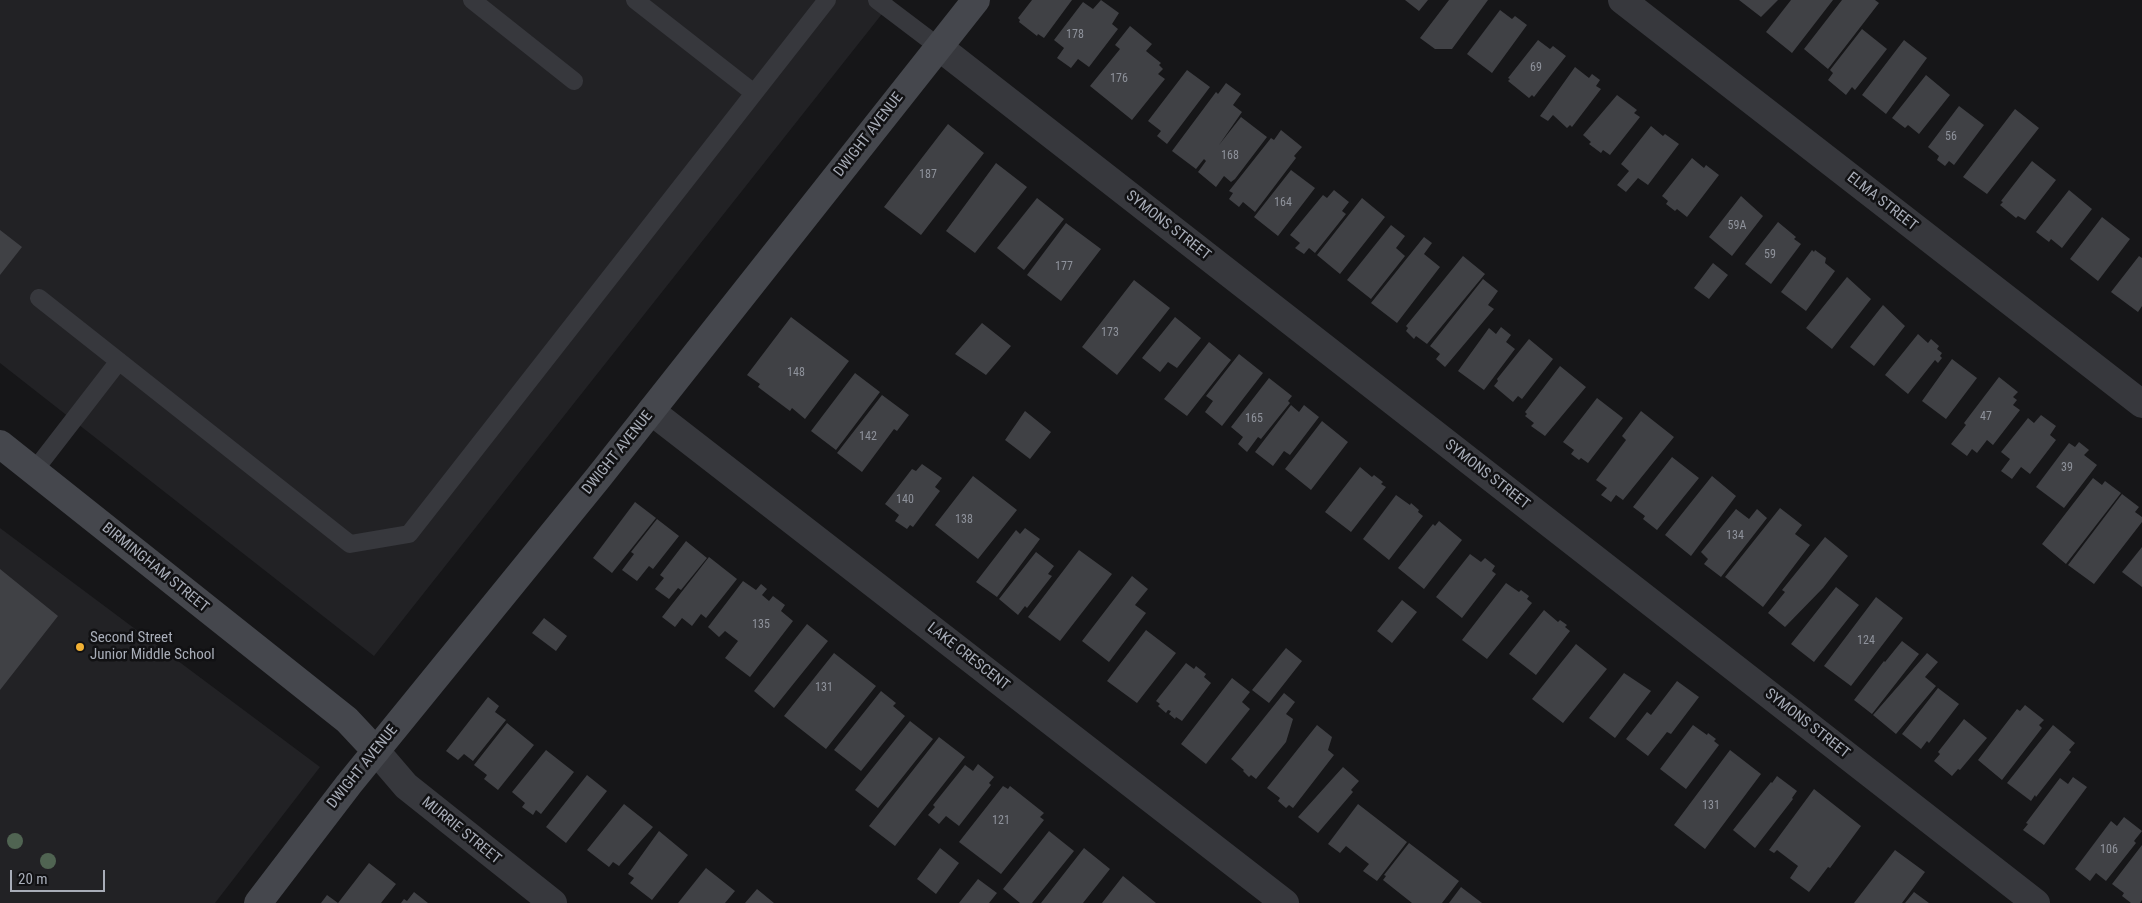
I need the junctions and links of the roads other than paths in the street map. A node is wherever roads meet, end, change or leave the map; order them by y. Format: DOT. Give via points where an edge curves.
graph roads {
  1 [pos="472,0"];
  2 [pos="635,0"];
  3 [pos="827,0"];
  4 [pos="877,0"];
  5 [pos="976,0"];
  6 [pos="1622,0"];
  7 [pos="939,47"];
  8 [pos="574,81"];
  9 [pos="754,93"];
  10 [pos="39,298"];
  11 [pos="119,362"];
  12 [pos="2142,404"];
  13 [pos="651,411"];
  14 [pos="0,444"];
  15 [pos="34,471"];
  16 [pos="376,751"];
  17 [pos="258,903"];
  18 [pos="554,903"];
  19 [pos="1284,903"];
  20 [pos="2036,903"];
  1 -- 8 [label="lane"];
  2 -- 9 [label="lane"];
  3 -- 9 [label="lane"];
  4 -- 7 [label="lane"];
  5 -- 7 [label="street, DWIGHT AVENUE"];
  6 -- 12 [label="street, ELMA STREET"];
  7 -- 13 [label="street, DWIGHT AVENUE"];
  7 -- 20 [label="street, SYMONS STREET"];
  9 -- 11 [label="lane" via="408,534 350,544"];
  10 -- 11 [label="lane"];
  11 -- 15 [label="lane"];
  13 -- 16 [label="street, DWIGHT AVENUE"];
  13 -- 19 [label="street, LAKE CRESCENT"];
  14 -- 15 [label="street, BIRMINGHAM STREET"];
  15 -- 16 [label="street, BIRMINGHAM STREET" via="347,720"];
  16 -- 17 [label="street, DWIGHT AVENUE"];
  16 -- 18 [label="street, MURRIE STREET" via="406,786"];
}
